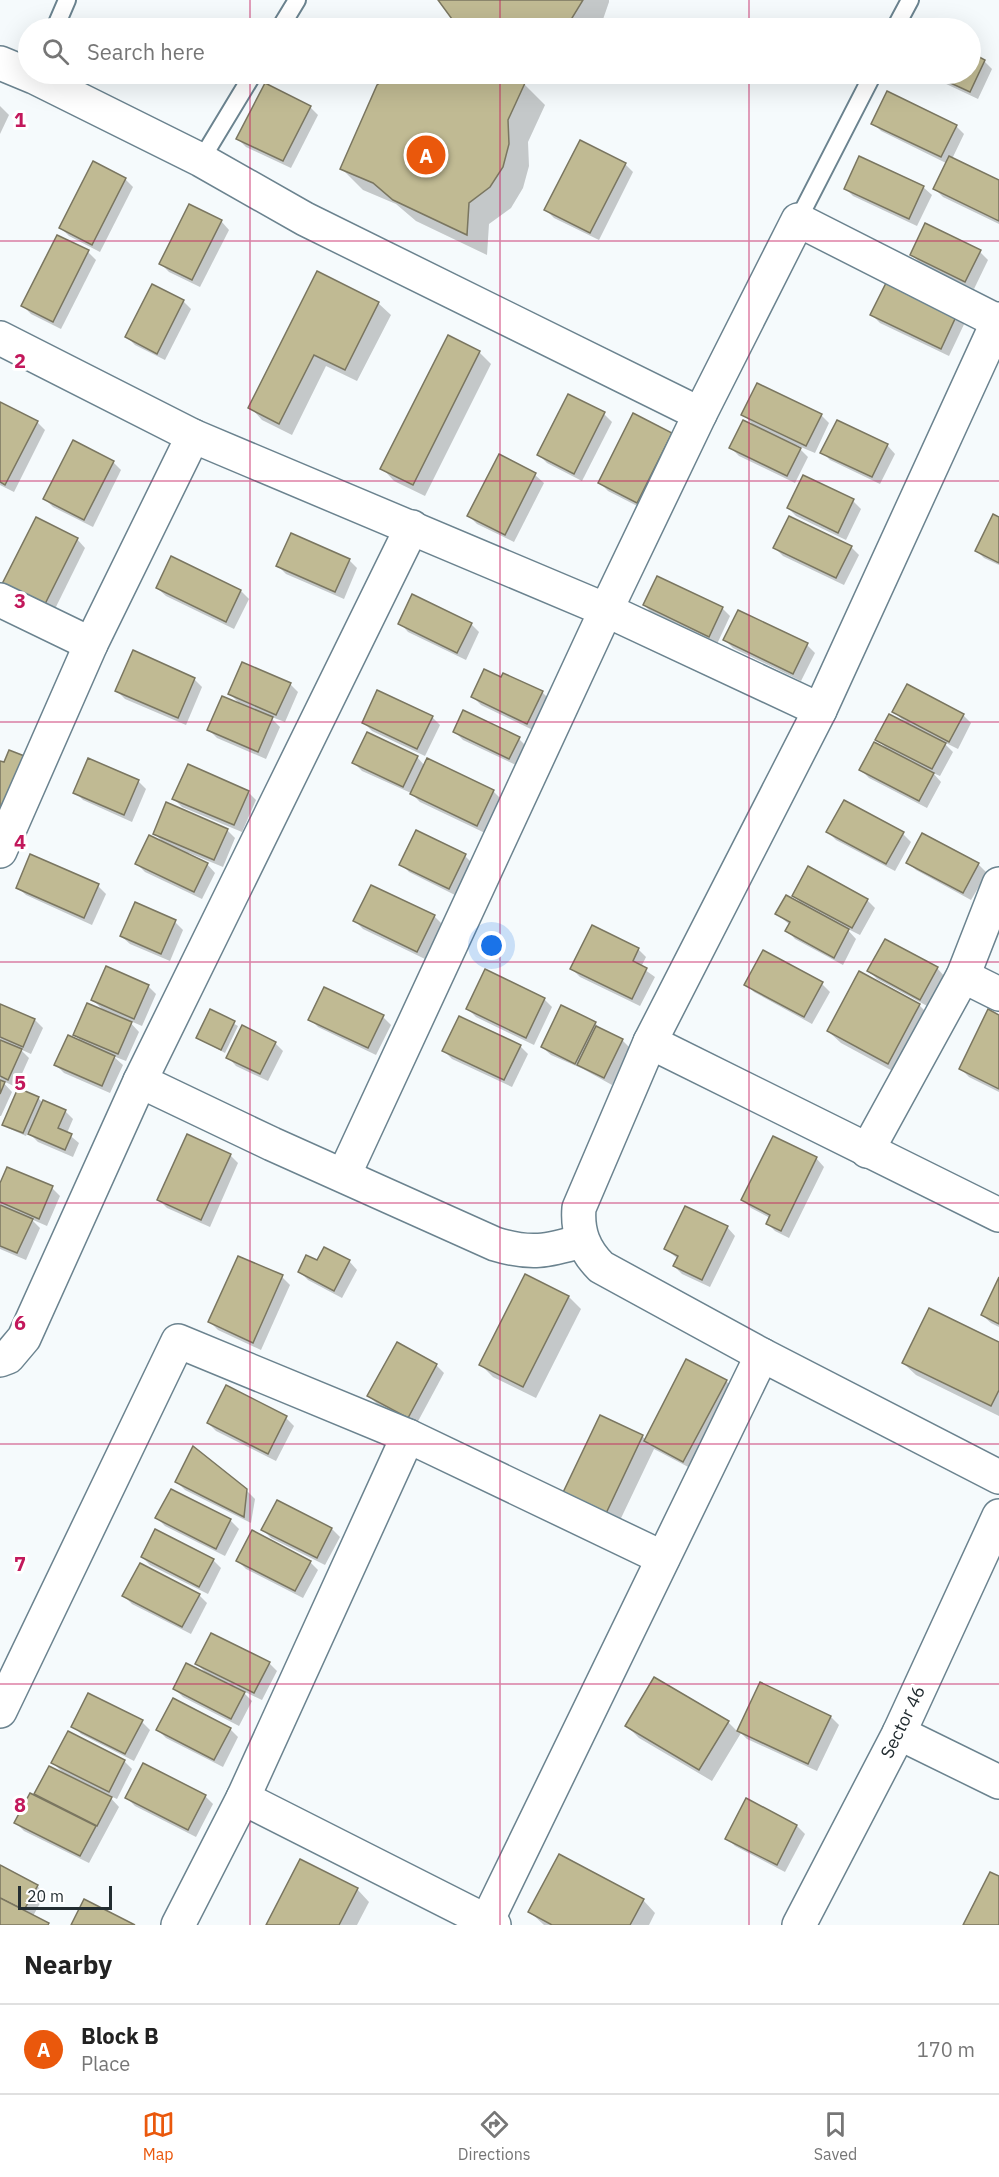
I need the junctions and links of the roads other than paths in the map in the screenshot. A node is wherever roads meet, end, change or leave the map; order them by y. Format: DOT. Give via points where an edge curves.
graph roads {
  1 [pos="68,0"];
  2 [pos="297,0"];
  3 [pos="910,0"];
  4 [pos="60,18"];
  5 [pos="286,18"];
  6 [pos="900,18"];
  7 [pos="0,63"];
  8 [pos="18,69"];
  9 [pos="52,84"];
  10 [pos="247,84"];
  11 [pos="868,84"];
  12 [pos="201,160"];
  13 [pos="798,220"];
  14 [pos="999,320"];
  15 [pos="0,338"];
  16 [pos="699,414"];
  17 [pos="194,436"];
  18 [pos="412,527"];
  19 [pos="0,600"];
  20 [pos="606,610"];
  21 [pos="91,644"];
  22 [pos="820,710"];
  23 [pos="3,837"];
  24 [pos="999,884"];
  25 [pos="963,976"];
  26 [pos="999,994"];
  27 [pos="650,1042"];
  28 [pos="140,1081"];
  29 [pos="867,1151"];
  30 [pos="344,1175"];
  31 [pos="999,1215"];
  32 [pos="582,1241"];
  33 [pos="762,1355"];
  34 [pos="0,1360"];
  35 [pos="408,1436"];
  36 [pos="999,1477"];
  37 [pos="999,1516"];
  38 [pos="663,1558"];
  39 [pos="4,1692"];
  40 [pos="899,1733"];
  41 [pos="999,1782"];
  42 [pos="243,1798"];
  43 [pos="490,1923"];
  44 [pos="178,1925"];
  45 [pos="799,1925"];
  1 -- 4 [label="lane"];
  2 -- 5 [label="lane"];
  3 -- 6 [label="lane"];
  7 -- 8 [label="street"];
  9 -- 12 [label="street"];
  10 -- 12 [label="lane"];
  11 -- 13 [label="lane"];
  12 -- 16 [label="street" via="305,219"];
  13 -- 14 [label="street"];
  13 -- 16 [label="street"];
  14 -- 22 [label="street"];
  15 -- 17 [label="street"];
  16 -- 20 [label="street"];
  17 -- 18 [label="street"];
  17 -- 21 [label="street"];
  18 -- 20 [label="street"];
  18 -- 28 [label="street"];
  19 -- 21 [label="street"];
  20 -- 22 [label="street"];
  20 -- 30 [label="street"];
  21 -- 23 [label="street"];
  22 -- 27 [label="street"];
  24 -- 25 [label="street"];
  25 -- 26 [label="street"];
  25 -- 29 [label="street"];
  27 -- 29 [label="street"];
  27 -- 32 [label="street" via="579,1208"];
  28 -- 30 [label="street"];
  28 -- 34 [label="street" via="24,1338 8,1357"];
  29 -- 31 [label="street"];
  30 -- 32 [label="street" via="517,1251 548,1251"];
  32 -- 33 [label="street" via="589,1256 601,1267"];
  33 -- 36 [label="street"];
  33 -- 38 [label="street"];
  35 -- 38 [label="street"];
  35 -- 39 [label="street" via="178,1341"];
  35 -- 42 [label="street"];
  37 -- 40 [label="street, Sector 46"];
  38 -- 43 [label="street"];
  40 -- 41 [label="street"];
  40 -- 45 [label="street, Sector 46"];
  42 -- 43 [label="street"];
  42 -- 44 [label="street"];
}
